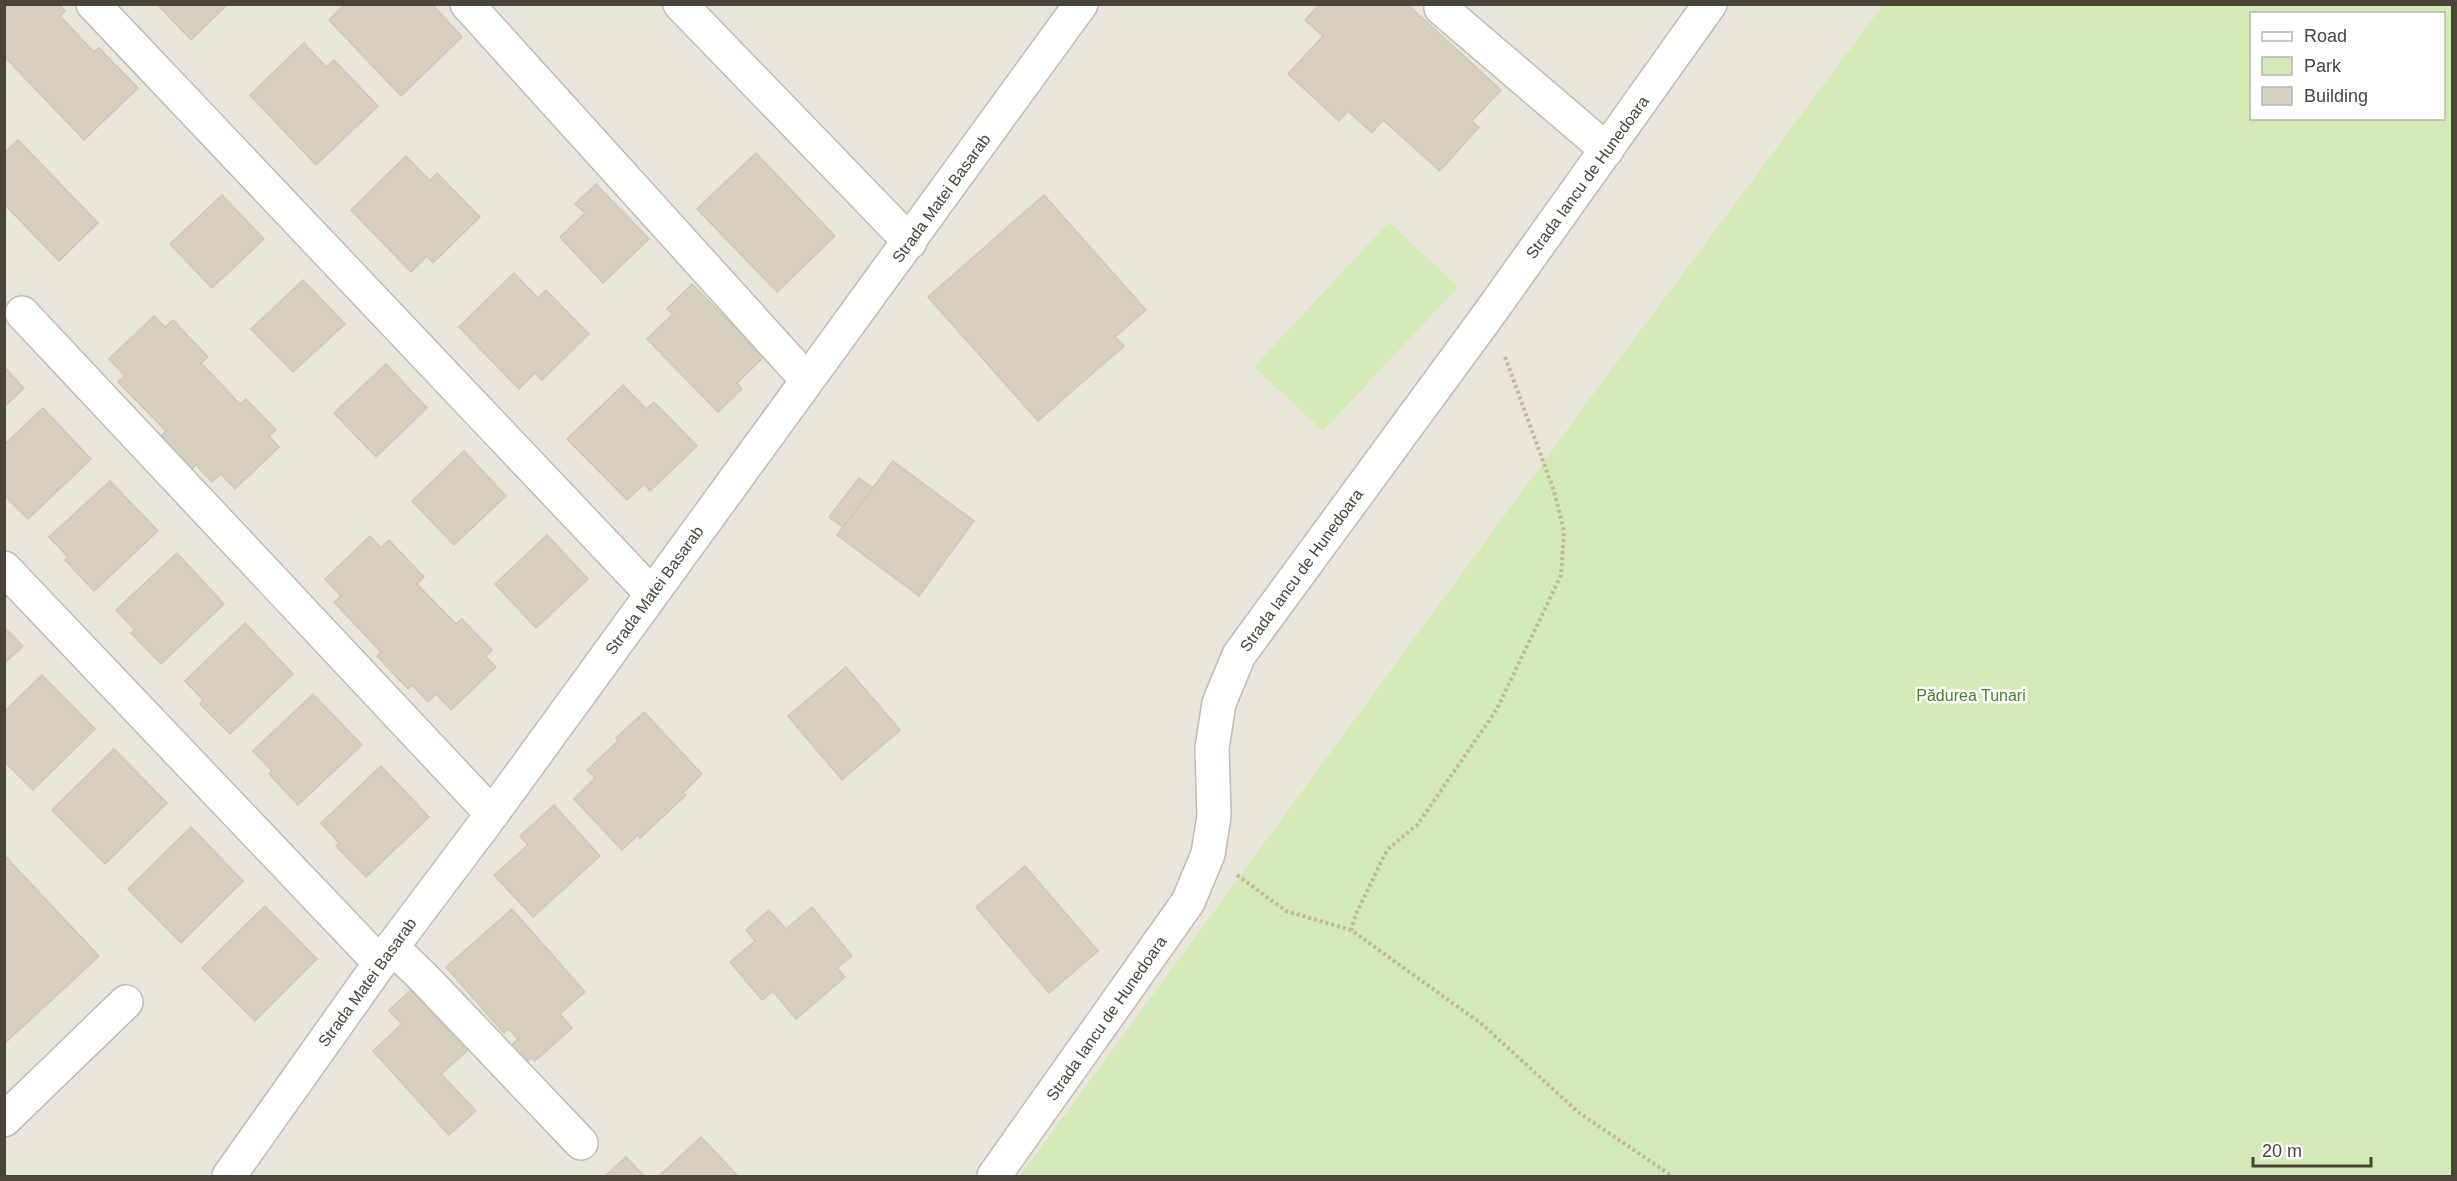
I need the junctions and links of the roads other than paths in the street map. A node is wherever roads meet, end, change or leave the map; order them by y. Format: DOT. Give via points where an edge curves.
graph roads {
  1 [pos="93,4"];
  2 [pos="467,4"];
  3 [pos="680,4"];
  4 [pos="1081,4"];
  5 [pos="1710,4"];
  6 [pos="1441,8"];
  7 [pos="1607,150"];
  8 [pos="910,242"];
  9 [pos="22,313"];
  10 [pos="807,380"];
  11 [pos="4,568"];
  12 [pos="651,594"];
  13 [pos="492,814"];
  14 [pos="386,955"];
  15 [pos="126,1002"];
  16 [pos="4,1120"];
  17 [pos="581,1143"];
  18 [pos="229,1176"];
  19 [pos="994,1176"];
  1 -- 12 [label="street"];
  2 -- 10 [label="street"];
  3 -- 8 [label="street"];
  4 -- 8 [label="street, Strada Matei Basarab"];
  5 -- 7 [label="street, Strada Iancu de Hunedoara"];
  6 -- 7 [label="street"];
  7 -- 19 [label="street, Strada Iancu de Hunedoara" via="1239,654 1219,703 1212,748 1214,816 1208,854 1188,902"];
  8 -- 10 [label="street, Strada Matei Basarab"];
  9 -- 13 [label="street"];
  10 -- 12 [label="street, Strada Matei Basarab"];
  11 -- 14 [label="street"];
  12 -- 13 [label="street, Strada Matei Basarab"];
  13 -- 14 [label="street, Strada Matei Basarab"];
  14 -- 17 [label="street" via="425,979"];
  14 -- 18 [label="street, Strada Matei Basarab"];
  15 -- 16 [label="street"];
}
